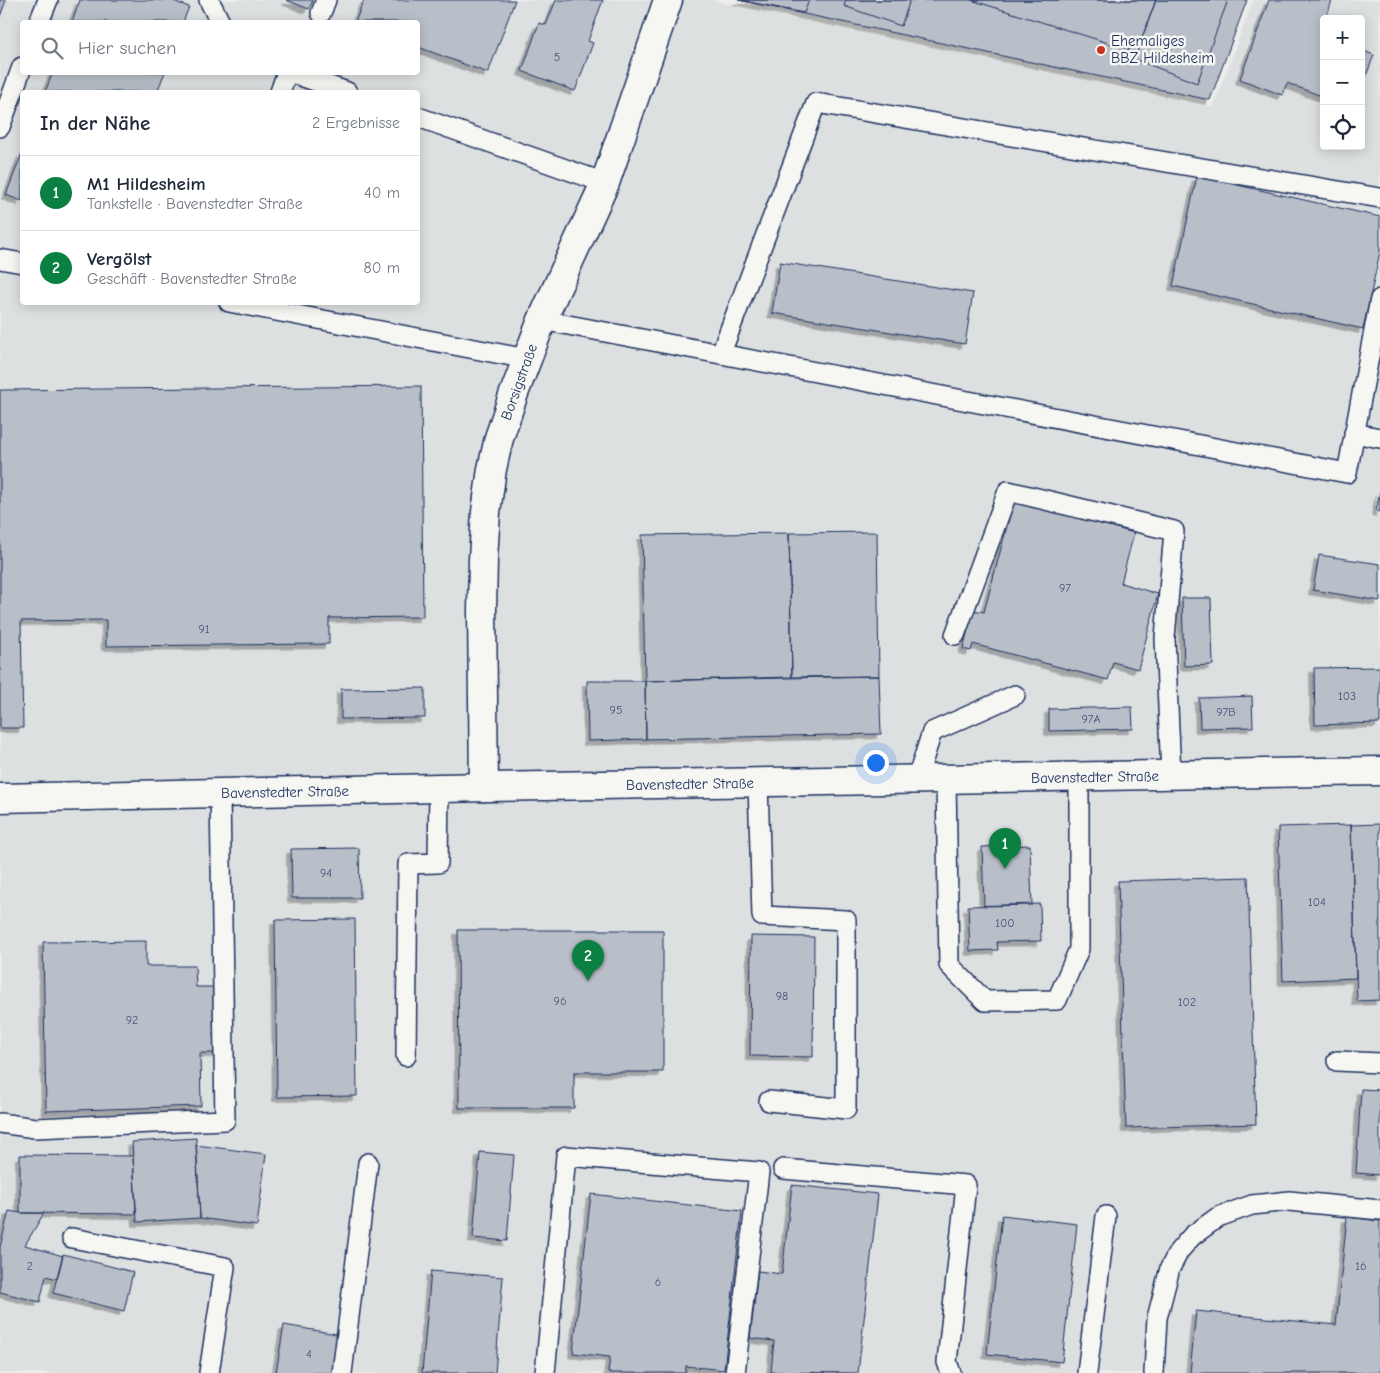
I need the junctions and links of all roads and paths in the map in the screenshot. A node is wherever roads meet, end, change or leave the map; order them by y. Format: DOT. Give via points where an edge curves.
graph roads {
  1 [pos="48,0"];
  2 [pos="209,0"];
  3 [pos="668,0"];
  4 [pos="40,20"];
  5 [pos="219,20"];
  6 [pos="20,73"];
  7 [pos="287,75"];
  8 [pos="297,75"];
  9 [pos="281,90"];
  10 [pos="341,90"];
  11 [pos="420,118"];
  12 [pos="0,127"];
  13 [pos="605,183"];
  14 [pos="1380,198"];
  15 [pos="0,259"];
  16 [pos="20,263"];
  17 [pos="1380,299"];
  18 [pos="244,305"];
  19 [pos="542,320"];
  20 [pos="721,353"];
  21 [pos="527,359"];
  22 [pos="1354,433"];
  23 [pos="1380,438"];
  24 [pos="955,636"];
  25 [pos="1015,695"];
  26 [pos="1380,771"];
  27 [pos="1170,775"];
  28 [pos="1079,777"];
  29 [pos="917,779"];
  30 [pos="946,780"];
  31 [pos="758,782"];
  32 [pos="484,787"];
  33 [pos="438,788"];
  34 [pos="220,793"];
  35 [pos="0,798"];
  36 [pos="406,1056"];
  37 [pos="1337,1061"];
  38 [pos="1380,1062"];
  39 [pos="769,1101"];
  40 [pos="0,1123"];
  41 [pos="368,1163"];
  42 [pos="783,1169"];
  43 [pos="1380,1210"];
  44 [pos="1106,1216"];
  45 [pos="72,1238"];
  46 [pos="209,1373"];
  47 [pos="342,1373"];
  48 [pos="545,1373"];
  49 [pos="736,1373"];
  50 [pos="951,1373"];
  51 [pos="1087,1373"];
  52 [pos="1154,1373"];
  1 -- 4 [label="lane"];
  2 -- 5 [label="lane"];
  3 -- 13 [label="street, Borsigstraße"];
  6 -- 12 [label="lane"];
  7 -- 9 [label="lane"];
  8 -- 10 [label="lane"];
  11 -- 13 [label="lane"];
  13 -- 19 [label="street, Borsigstraße"];
  14 -- 20 [label="lane" via="816,103"];
  15 -- 16 [label="lane"];
  17 -- 22 [label="lane"];
  18 -- 21 [label="lane"];
  19 -- 20 [label="lane"];
  19 -- 21 [label="street, Borsigstraße"];
  20 -- 22 [label="lane" via="1347,473"];
  21 -- 32 [label="street, Borsigstraße" via="500,438 486,512 482,610"];
  22 -- 23 [label="lane"];
  24 -- 27 [label="lane" via="1008,491 1174,531 1165,638"];
  25 -- 29 [label="lane" via="932,732"];
  26 -- 27 [label="street, Bavenstedter Straße"];
  27 -- 28 [label="street, Bavenstedter Straße"];
  28 -- 30 [label="street, Bavenstedter Straße"];
  28 -- 30 [label="lane" via="1079,949 1057,1000 985,1001 949,965"];
  29 -- 30 [label="street, Bavenstedter Straße"];
  29 -- 31 [label="street, Bavenstedter Straße"];
  31 -- 32 [label="street, Bavenstedter Straße"];
  31 -- 39 [label="lane" via="762,916 846,920 846,1109"];
  32 -- 33 [label="street, Bavenstedter Straße"];
  33 -- 34 [label="street, Bavenstedter Straße"];
  33 -- 36 [label="lane" via="438,863 408,864"];
  34 -- 35 [label="street, Bavenstedter Straße"];
  34 -- 40 [label="lane" via="224,1120 34,1128"];
  37 -- 38 [label="lane"];
  41 -- 47 [label="lane"];
  42 -- 50 [label="lane" via="966,1185 947,1362"];
  43 -- 52 [label="lane" via="1288,1201 1252,1205 1218,1217 1192,1236 1170,1268 1157,1318"];
  44 -- 51 [label="lane"];
  45 -- 46 [label="lane" via="225,1267"];
  48 -- 49 [label="lane" via="566,1156 759,1172"];
}
